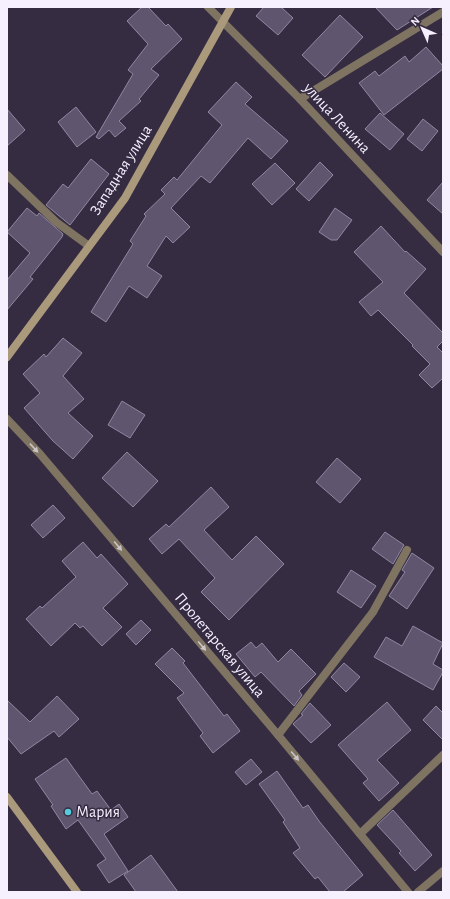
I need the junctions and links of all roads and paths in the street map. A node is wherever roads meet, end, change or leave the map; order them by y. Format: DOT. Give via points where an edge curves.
graph roads {
  1 [pos="208,7"];
  2 [pos="231,7"];
  3 [pos="443,12"];
  4 [pos="222,23"];
  5 [pos="300,99"];
  6 [pos="7,175"];
  7 [pos="89,246"];
  8 [pos="443,252"];
  9 [pos="7,357"];
  10 [pos="7,419"];
  11 [pos="407,550"];
  12 [pos="278,735"];
  13 [pos="443,754"];
  14 [pos="7,797"];
  15 [pos="360,834"];
  16 [pos="443,870"];
  17 [pos="77,892"];
  18 [pos="408,892"];
  19 [pos="418,892"];
  1 -- 4 [label="street, улица Ленина"];
  2 -- 4 [label="main road, Западная улица"];
  3 -- 5 [label="street"];
  4 -- 5 [label="street, улица Ленина"];
  4 -- 7 [label="main road, Западная улица" via="124,198"];
  5 -- 8 [label="street, улица Ленина"];
  6 -- 7 [label="street" via="56,222"];
  7 -- 9 [label="main road, Западная улица"];
  10 -- 12 [label="street, Пролетарская улица, one-way" via="40,454"];
  11 -- 12 [label="street" via="373,612"];
  12 -- 15 [label="street, Пролетарская улица, one-way"];
  13 -- 15 [label="street"];
  14 -- 17 [label="main road"];
  15 -- 18 [label="street, Пролетарская улица"];
  16 -- 19 [label="street"];
}
